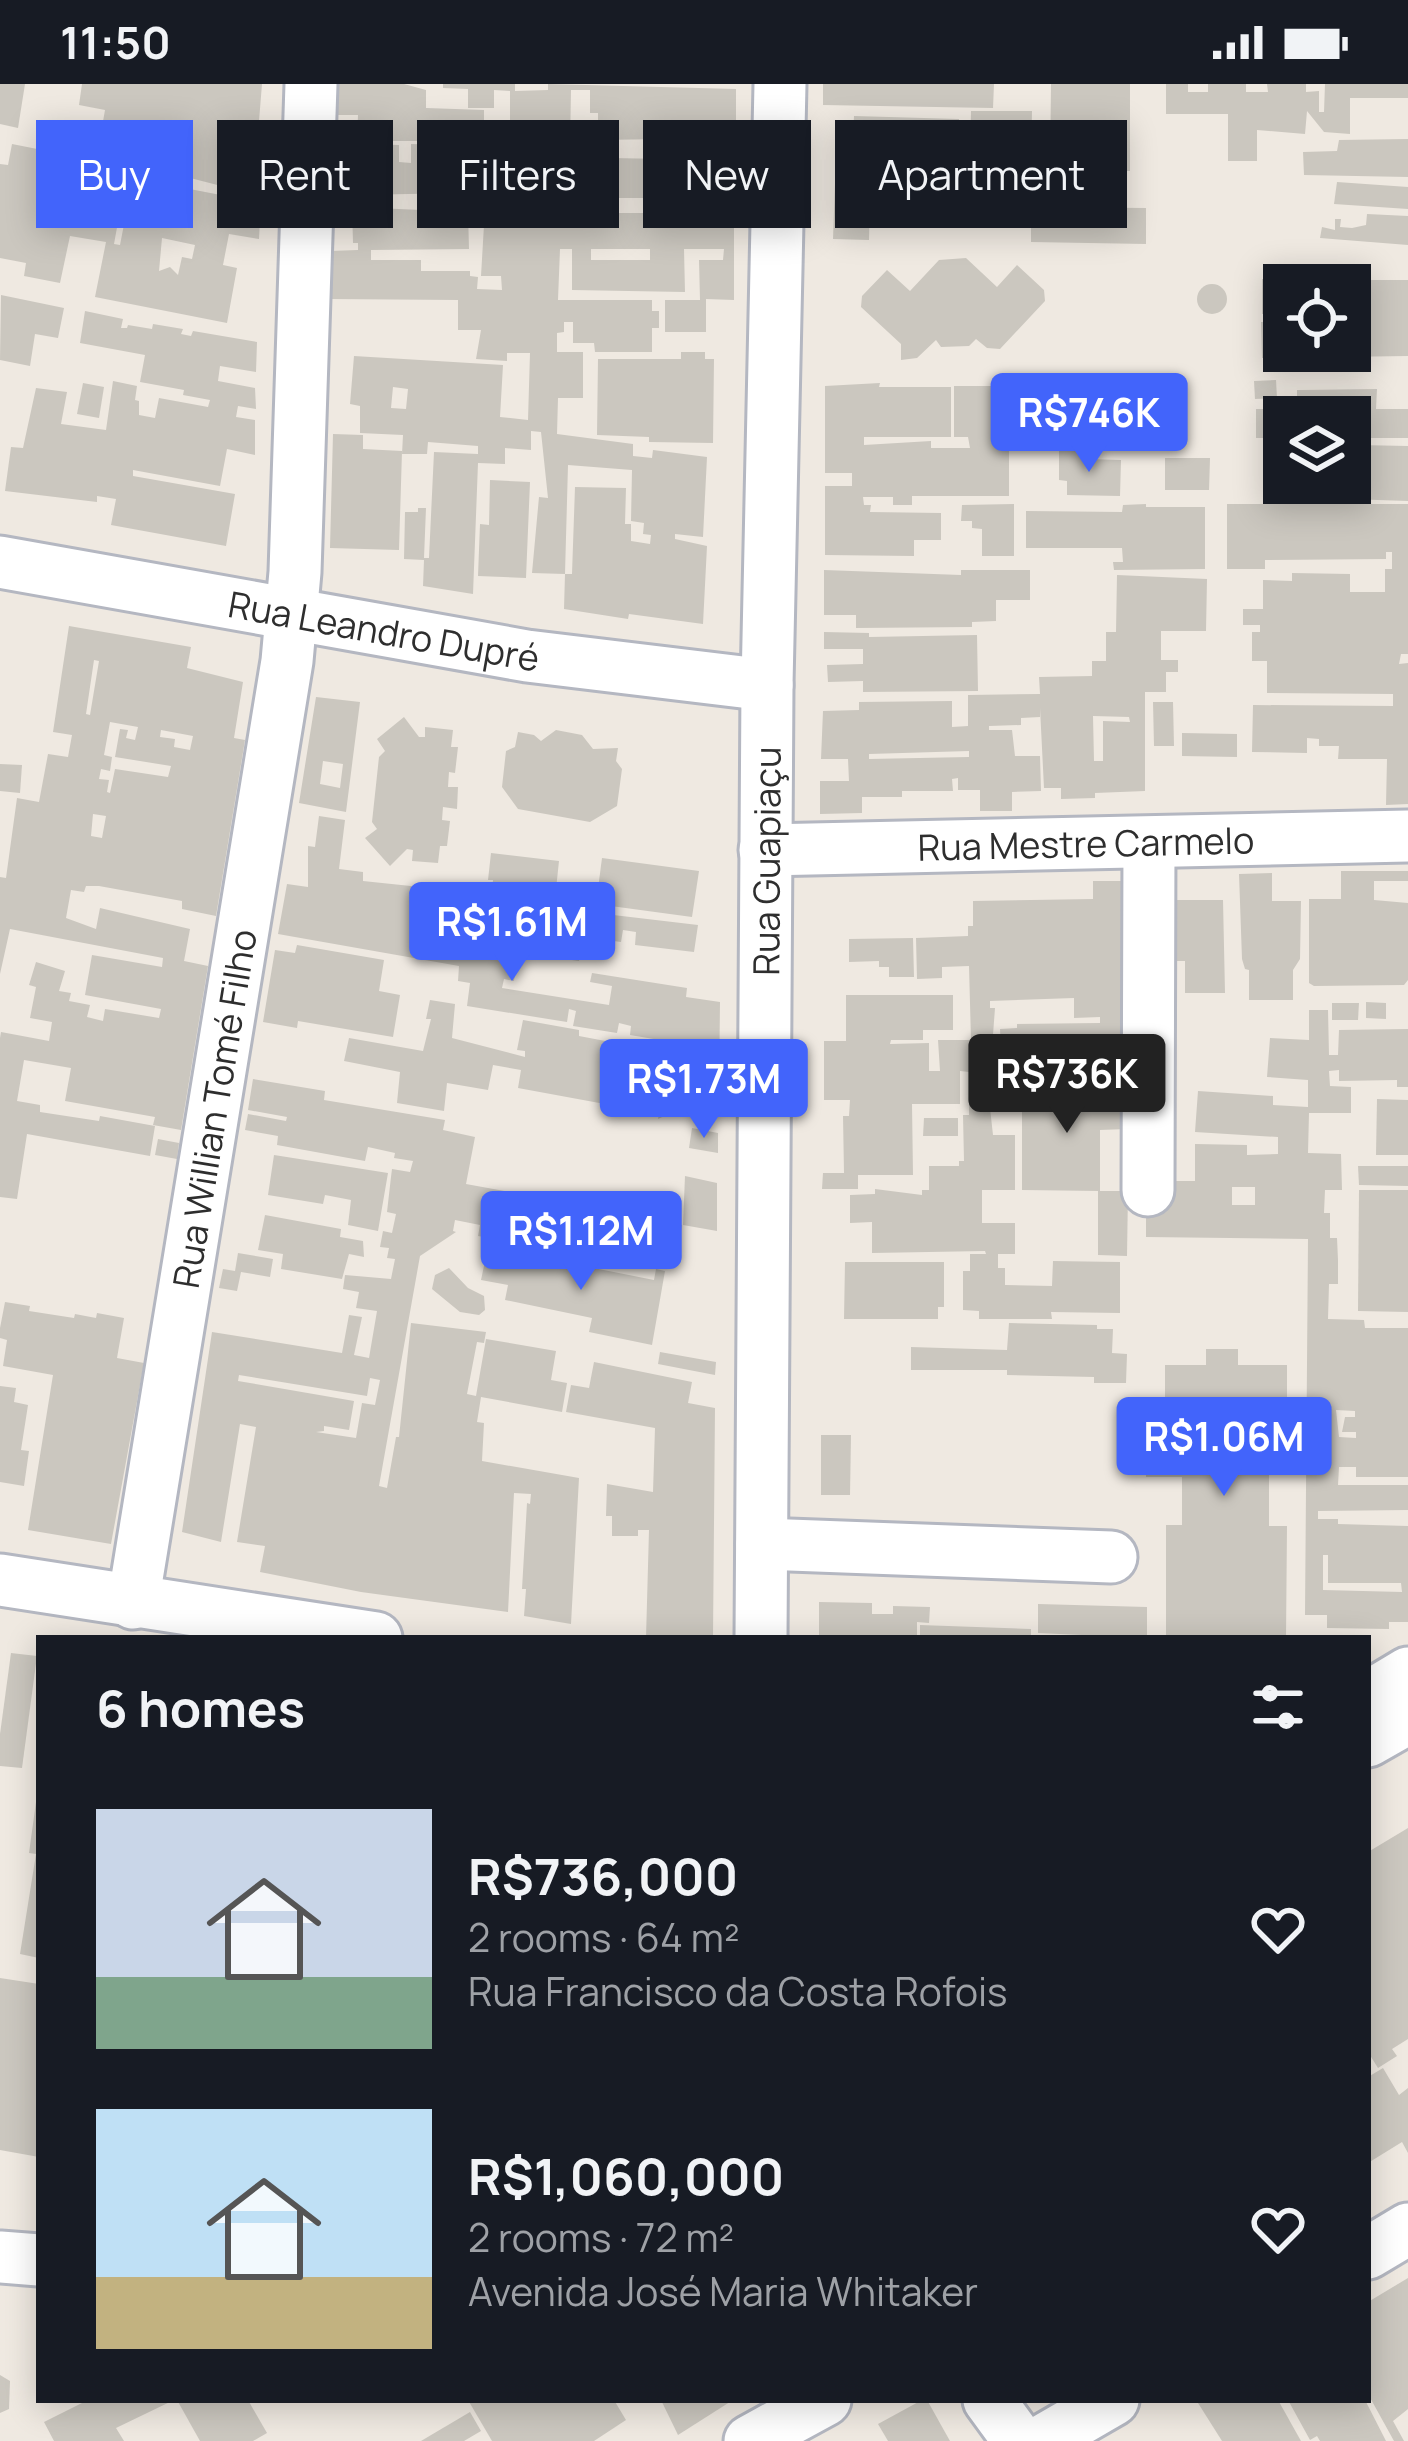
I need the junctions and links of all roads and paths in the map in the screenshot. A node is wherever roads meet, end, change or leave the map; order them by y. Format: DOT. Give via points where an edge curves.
graph roads {
  1 [pos="311,84"];
  2 [pos="780,84"];
  3 [pos="0,562"];
  4 [pos="291,614"];
  5 [pos="767,685"];
  6 [pos="1408,836"];
  7 [pos="1149,843"];
  8 [pos="766,850"];
  9 [pos="1148,1190"];
  10 [pos="762,1544"];
  11 [pos="1111,1557"];
  12 [pos="0,1580"];
  13 [pos="134,1603"];
  14 [pos="355,1635"];
  15 [pos="761,1635"];
  16 [pos="1408,1673"];
  17 [pos="1371,1695"];
  18 [pos="1408,1718"];
  19 [pos="1371,1739"];
  20 [pos="1408,2230"];
  21 [pos="1371,2251"];
  22 [pos="0,2257"];
  23 [pos="36,2260"];
  24 [pos="0,2290"];
  25 [pos="36,2291"];
  26 [pos="820,2403"];
  27 [pos="991,2403"];
  28 [pos="1108,2403"];
  29 [pos="750,2441"];
  30 [pos="1018,2441"];
  31 [pos="1042,2441"];
  1 -- 4 [label="street, Rua Willian Tomé Filho"];
  2 -- 5 [label="street, Rua Guapiaçu"];
  3 -- 4 [label="street, Rua Leandro Dupré"];
  4 -- 5 [label="street, Rua Leandro Dupré" via="527,656"];
  4 -- 13 [label="street, Rua Willian Tomé Filho"];
  5 -- 8 [label="street, Rua Guapiaçu"];
  6 -- 7 [label="street, Rua Mestre Carmelo"];
  7 -- 8 [label="street, Rua Mestre Carmelo"];
  7 -- 9 [label="street"];
  8 -- 10 [label="street, Rua Guapiaçu"];
  10 -- 11 [label="street"];
  10 -- 15 [label="street, Rua Guapiaçu"];
  12 -- 13 [label="street"];
  13 -- 14 [label="street"];
  16 -- 17 [label="street"];
  18 -- 19 [label="street"];
  20 -- 21 [label="street"];
  22 -- 23 [label="street"];
  24 -- 25 [label="street"];
  26 -- 29 [label="street"];
  27 -- 30 [label="street"];
  28 -- 31 [label="street"];
}
